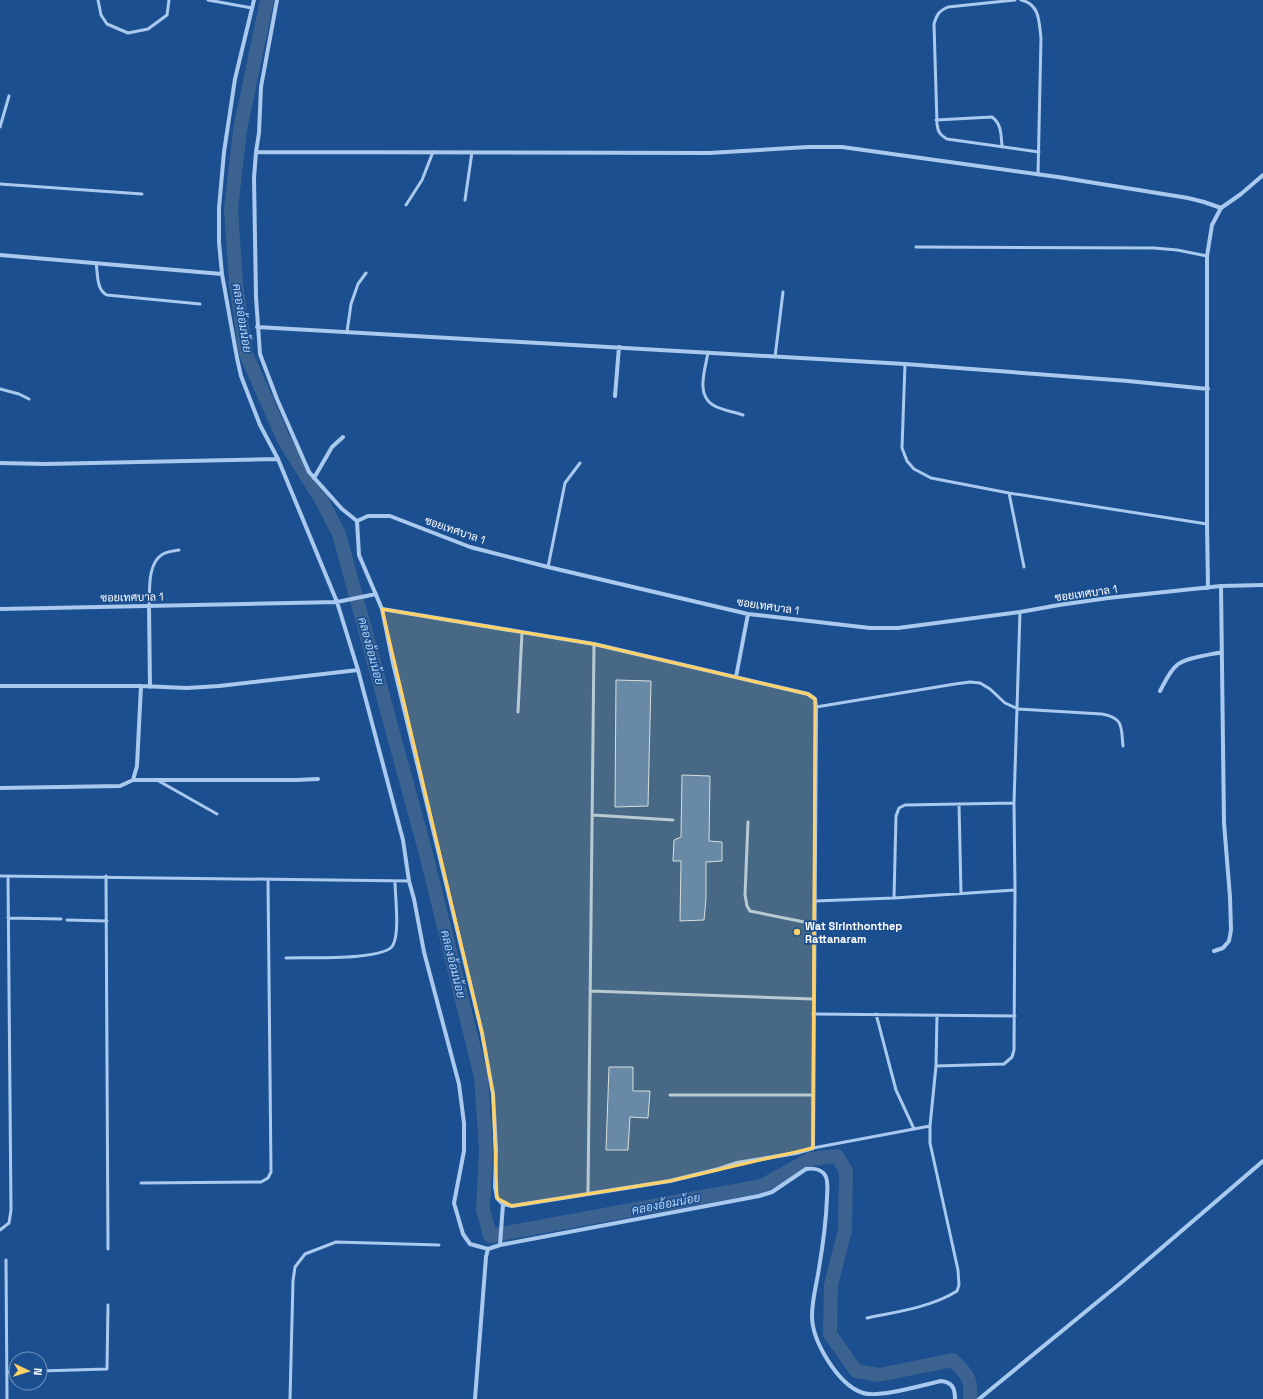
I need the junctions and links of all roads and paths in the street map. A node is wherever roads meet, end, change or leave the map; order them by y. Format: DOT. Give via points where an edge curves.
graph roads {
  1 [pos="98,0"];
  2 [pos="170,0"];
  3 [pos="208,0"];
  4 [pos="254,0"];
  5 [pos="277,0"];
  6 [pos="1015,0"];
  7 [pos="1021,0"];
  8 [pos="252,8"];
  9 [pos="9,96"];
  10 [pos="936,120"];
  11 [pos="0,127"];
  12 [pos="1002,147"];
  13 [pos="256,152"];
  14 [pos="432,152"];
  15 [pos="472,152"];
  16 [pos="1039,152"];
  17 [pos="1038,175"];
  18 [pos="1263,175"];
  19 [pos="0,184"];
  20 [pos="142,194"];
  21 [pos="465,200"];
  22 [pos="406,205"];
  23 [pos="1221,208"];
  24 [pos="916,248"];
  25 [pos="0,255"];
  26 [pos="1207,256"];
  27 [pos="96,263"];
  28 [pos="366,273"];
  29 [pos="222,274"];
  30 [pos="783,292"];
  31 [pos="200,304"];
  32 [pos="257,327"];
  33 [pos="347,332"];
  34 [pos="619,347"];
  35 [pos="708,352"];
  36 [pos="775,357"];
  37 [pos="905,364"];
  38 [pos="0,389"];
  39 [pos="1208,389"];
  40 [pos="615,396"];
  41 [pos="29,399"];
  42 [pos="743,414"];
  43 [pos="343,437"];
  44 [pos="278,459"];
  45 [pos="0,463"];
  46 [pos="580,463"];
  47 [pos="314,478"];
  48 [pos="1009,493"];
  49 [pos="357,521"];
  50 [pos="1207,524"];
  51 [pos="179,550"];
  52 [pos="548,567"];
  53 [pos="1024,567"];
  54 [pos="1263,585"];
  55 [pos="1221,586"];
  56 [pos="1208,588"];
  57 [pos="376,594"];
  58 [pos="337,602"];
  59 [pos="149,606"];
  60 [pos="0,609"];
  61 [pos="382,609"];
  62 [pos="1020,612"];
  63 [pos="748,614"];
  64 [pos="522,632"];
  65 [pos="594,644"];
  66 [pos="1222,652"];
  67 [pos="358,670"];
  68 [pos="736,677"];
  69 [pos="0,686"];
  70 [pos="141,686"];
  71 [pos="150,687"];
  72 [pos="1160,691"];
  73 [pos="816,707"];
  74 [pos="1018,709"];
  75 [pos="518,712"];
  76 [pos="1123,746"];
  77 [pos="318,779"];
  78 [pos="133,780"];
  79 [pos="158,780"];
  80 [pos="0,788"];
  81 [pos="1014,803"];
  82 [pos="959,804"];
  83 [pos="217,814"];
  84 [pos="593,815"];
  85 [pos="673,820"];
  86 [pos="748,822"];
  87 [pos="0,876"];
  88 [pos="8,876"];
  89 [pos="106,876"];
  90 [pos="268,879"];
  91 [pos="395,881"];
  92 [pos="409,881"];
  93 [pos="1015,890"];
  94 [pos="961,893"];
  95 [pos="894,898"];
  96 [pos="815,901"];
  97 [pos="8,918"];
  98 [pos="62,919"];
  99 [pos="67,920"];
  100 [pos="107,921"];
  101 [pos="814,924"];
  102 [pos="1214,951"];
  103 [pos="286,958"];
  104 [pos="591,991"];
  105 [pos="813,999"];
  106 [pos="813,1014"];
  107 [pos="876,1014"];
  108 [pos="937,1015"];
  109 [pos="1015,1016"];
  110 [pos="936,1066"];
  111 [pos="670,1095"];
  112 [pos="813,1095"];
  113 [pos="930,1126"];
  114 [pos="914,1128"];
  115 [pos="813,1148"];
  116 [pos="1263,1161"];
  117 [pos="141,1183"];
  118 [pos="588,1193"];
  119 [pos="503,1204"];
  120 [pos="0,1230"];
  121 [pos="438,1245"];
  122 [pos="500,1245"];
  123 [pos="108,1249"];
  124 [pos="488,1249"];
  125 [pos="6,1260"];
  126 [pos="108,1305"];
  127 [pos="867,1318"];
  128 [pos="48,1371"];
  129 [pos="6,1372"];
  130 [pos="7,1399"];
  131 [pos="290,1399"];
  132 [pos="475,1399"];
  133 [pos="955,1399"];
  134 [pos="979,1399"];
  1 -- 2 [label="lane" via="101,15 107,24 128,33 148,29 167,15"];
  3 -- 8 [label="lane"];
  4 -- 8 [label="street"];
  5 -- 13 [label="street" via="261,88"];
  6 -- 10 [label="lane" via="948,7 940,10 936,16"];
  7 -- 16 [label="lane" via="1035,8 1042,38"];
  8 -- 29 [label="street" via="235,79 224,152 219,208"];
  9 -- 11 [label="lane"];
  10 -- 12 [label="lane" via="938,132 947,139"];
  10 -- 12 [label="lane" via="992,117 1000,124"];
  12 -- 16 [label="lane"];
  13 -- 14 [label="street"];
  13 -- 32 [label="street" via="254,178"];
  14 -- 15 [label="street"];
  14 -- 22 [label="lane" via="422,180"];
  15 -- 17 [label="street" via="709,153 808,146 842,147"];
  15 -- 21 [label="lane"];
  16 -- 17 [label="lane"];
  17 -- 23 [label="street" via="1188,198"];
  18 -- 23 [label="street"];
  19 -- 20 [label="lane"];
  23 -- 26 [label="street" via="1212,225"];
  24 -- 26 [label="lane" via="1154,248"];
  25 -- 27 [label="street"];
  26 -- 39 [label="street"];
  27 -- 29 [label="street"];
  27 -- 31 [label="lane" via="100,289 107,295"];
  28 -- 33 [label="lane" via="358,284 351,304"];
  29 -- 44 [label="street" via="241,376 260,425"];
  30 -- 36 [label="lane"];
  32 -- 33 [label="street"];
  32 -- 47 [label="street" via="260,354 277,399"];
  33 -- 34 [label="street"];
  34 -- 35 [label="street"];
  34 -- 40 [label="street"];
  35 -- 36 [label="street"];
  35 -- 42 [label="lane" via="702,387 704,396 712,405"];
  36 -- 37 [label="street"];
  37 -- 39 [label="street"];
  37 -- 48 [label="lane" via="902,448 907,461 914,469 931,478"];
  38 -- 41 [label="lane"];
  39 -- 50 [label="street"];
  43 -- 47 [label="street" via="332,447"];
  44 -- 45 [label="street"];
  44 -- 58 [label="street"];
  46 -- 52 [label="lane" via="566,483"];
  47 -- 49 [label="street" via="342,509"];
  48 -- 50 [label="lane"];
  48 -- 53 [label="lane"];
  49 -- 52 [label="street, ซอยเทศบาล 1" via="368,516 390,516 470,547"];
  49 -- 57 [label="street" via="359,555"];
  50 -- 56 [label="street"];
  51 -- 59 [label="lane" via="164,553 156,560 151,573"];
  52 -- 63 [label="street, ซอยเทศบาล 1"];
  54 -- 55 [label="street, ซอยเทศบาล 1"];
  55 -- 56 [label="street, ซอยเทศบาล 1"];
  55 -- 66 [label="street"];
  56 -- 62 [label="street, ซอยเทศบาล 1" via="1108,598"];
  57 -- 58 [label="street, ซอยเทศบาล 1"];
  57 -- 61 [label="street"];
  58 -- 59 [label="street, ซอยเทศบาล 1"];
  58 -- 67 [label="street"];
  59 -- 60 [label="street, ซอยเทศบาล 1"];
  59 -- 71 [label="street"];
  61 -- 64 [label="street"];
  61 -- 119 [label="street" via="482,1033 493,1094 496,1198"];
  62 -- 63 [label="street, ซอยเทศบาล 1" via="898,628 870,628"];
  62 -- 74 [label="lane"];
  63 -- 68 [label="street"];
  64 -- 65 [label="street"];
  64 -- 75 [label="lane"];
  65 -- 68 [label="street"];
  65 -- 84 [label="lane"];
  66 -- 72 [label="street" via="1178,664"];
  66 -- 102 [label="street" via="1224,823 1231,930 1229,941 1223,948"];
  67 -- 71 [label="street" via="219,686"];
  67 -- 92 [label="street" via="403,840"];
  68 -- 73 [label="street" via="808,694 815,699"];
  69 -- 70 [label="street"];
  70 -- 71 [label="street"];
  70 -- 78 [label="street" via="137,766"];
  73 -- 74 [label="lane" via="970,682 980,683 1005,703"];
  73 -- 96 [label="street"];
  74 -- 76 [label="lane" via="1112,716 1119,721"];
  74 -- 81 [label="lane"];
  77 -- 79 [label="street"];
  78 -- 79 [label="street"];
  78 -- 80 [label="street" via="120,786"];
  79 -- 83 [label="lane"];
  81 -- 82 [label="lane"];
  81 -- 93 [label="lane"];
  82 -- 94 [label="lane"];
  82 -- 95 [label="lane" via="905,804 899,808 896,816"];
  84 -- 85 [label="lane"];
  84 -- 104 [label="lane"];
  86 -- 101 [label="lane" via="745,895 750,911"];
  87 -- 88 [label="lane"];
  88 -- 89 [label="lane"];
  88 -- 97 [label="lane"];
  89 -- 90 [label="lane"];
  89 -- 100 [label="lane"];
  90 -- 91 [label="lane"];
  90 -- 117 [label="lane" via="271,1172 268,1178 261,1182"];
  91 -- 92 [label="lane"];
  91 -- 103 [label="lane" via="396,930 393,946 386,952 368,956"];
  92 -- 124 [label="street" via="424,952 459,1084 464,1123 464,1151 454,1203 463,1234 470,1244"];
  93 -- 94 [label="lane"];
  93 -- 109 [label="lane"];
  94 -- 95 [label="lane"];
  95 -- 96 [label="lane"];
  96 -- 101 [label="street"];
  97 -- 98 [label="lane"];
  97 -- 120 [label="lane" via="11,1210 9,1223"];
  99 -- 100 [label="lane"];
  100 -- 123 [label="lane"];
  101 -- 105 [label="street"];
  104 -- 105 [label="lane"];
  104 -- 118 [label="lane"];
  105 -- 106 [label="street"];
  106 -- 107 [label="lane"];
  106 -- 112 [label="street"];
  107 -- 108 [label="lane"];
  107 -- 114 [label="lane" via="896,1090"];
  108 -- 109 [label="lane"];
  108 -- 110 [label="lane"];
  109 -- 110 [label="lane" via="1014,1050 1008,1061 999,1065"];
  110 -- 113 [label="lane"];
  111 -- 112 [label="lane"];
  112 -- 115 [label="street"];
  113 -- 114 [label="lane"];
  113 -- 127 [label="lane" via="930,1143 958,1270 959,1285 957,1291 932,1302"];
  114 -- 115 [label="lane"];
  115 -- 118 [label="street" via="670,1180"];
  116 -- 134 [label="street" via="1123,1281"];
  118 -- 119 [label="street" via="512,1206"];
  119 -- 122 [label="street"];
  121 -- 131 [label="lane" via="336,1242 305,1254 295,1267 293,1281"];
  122 -- 124 [label="street"];
  122 -- 133 [label="street" via="759,1196 772,1192 806,1169 820,1170 828,1181 826,1218 812,1317 824,1353 836,1373 851,1387 864,1394 882,1394 940,1381 948,1382 952,1386"];
  124 -- 132 [label="street"];
  125 -- 129 [label="lane"];
  126 -- 128 [label="lane" via="107,1369"];
  129 -- 130 [label="lane"];
}
